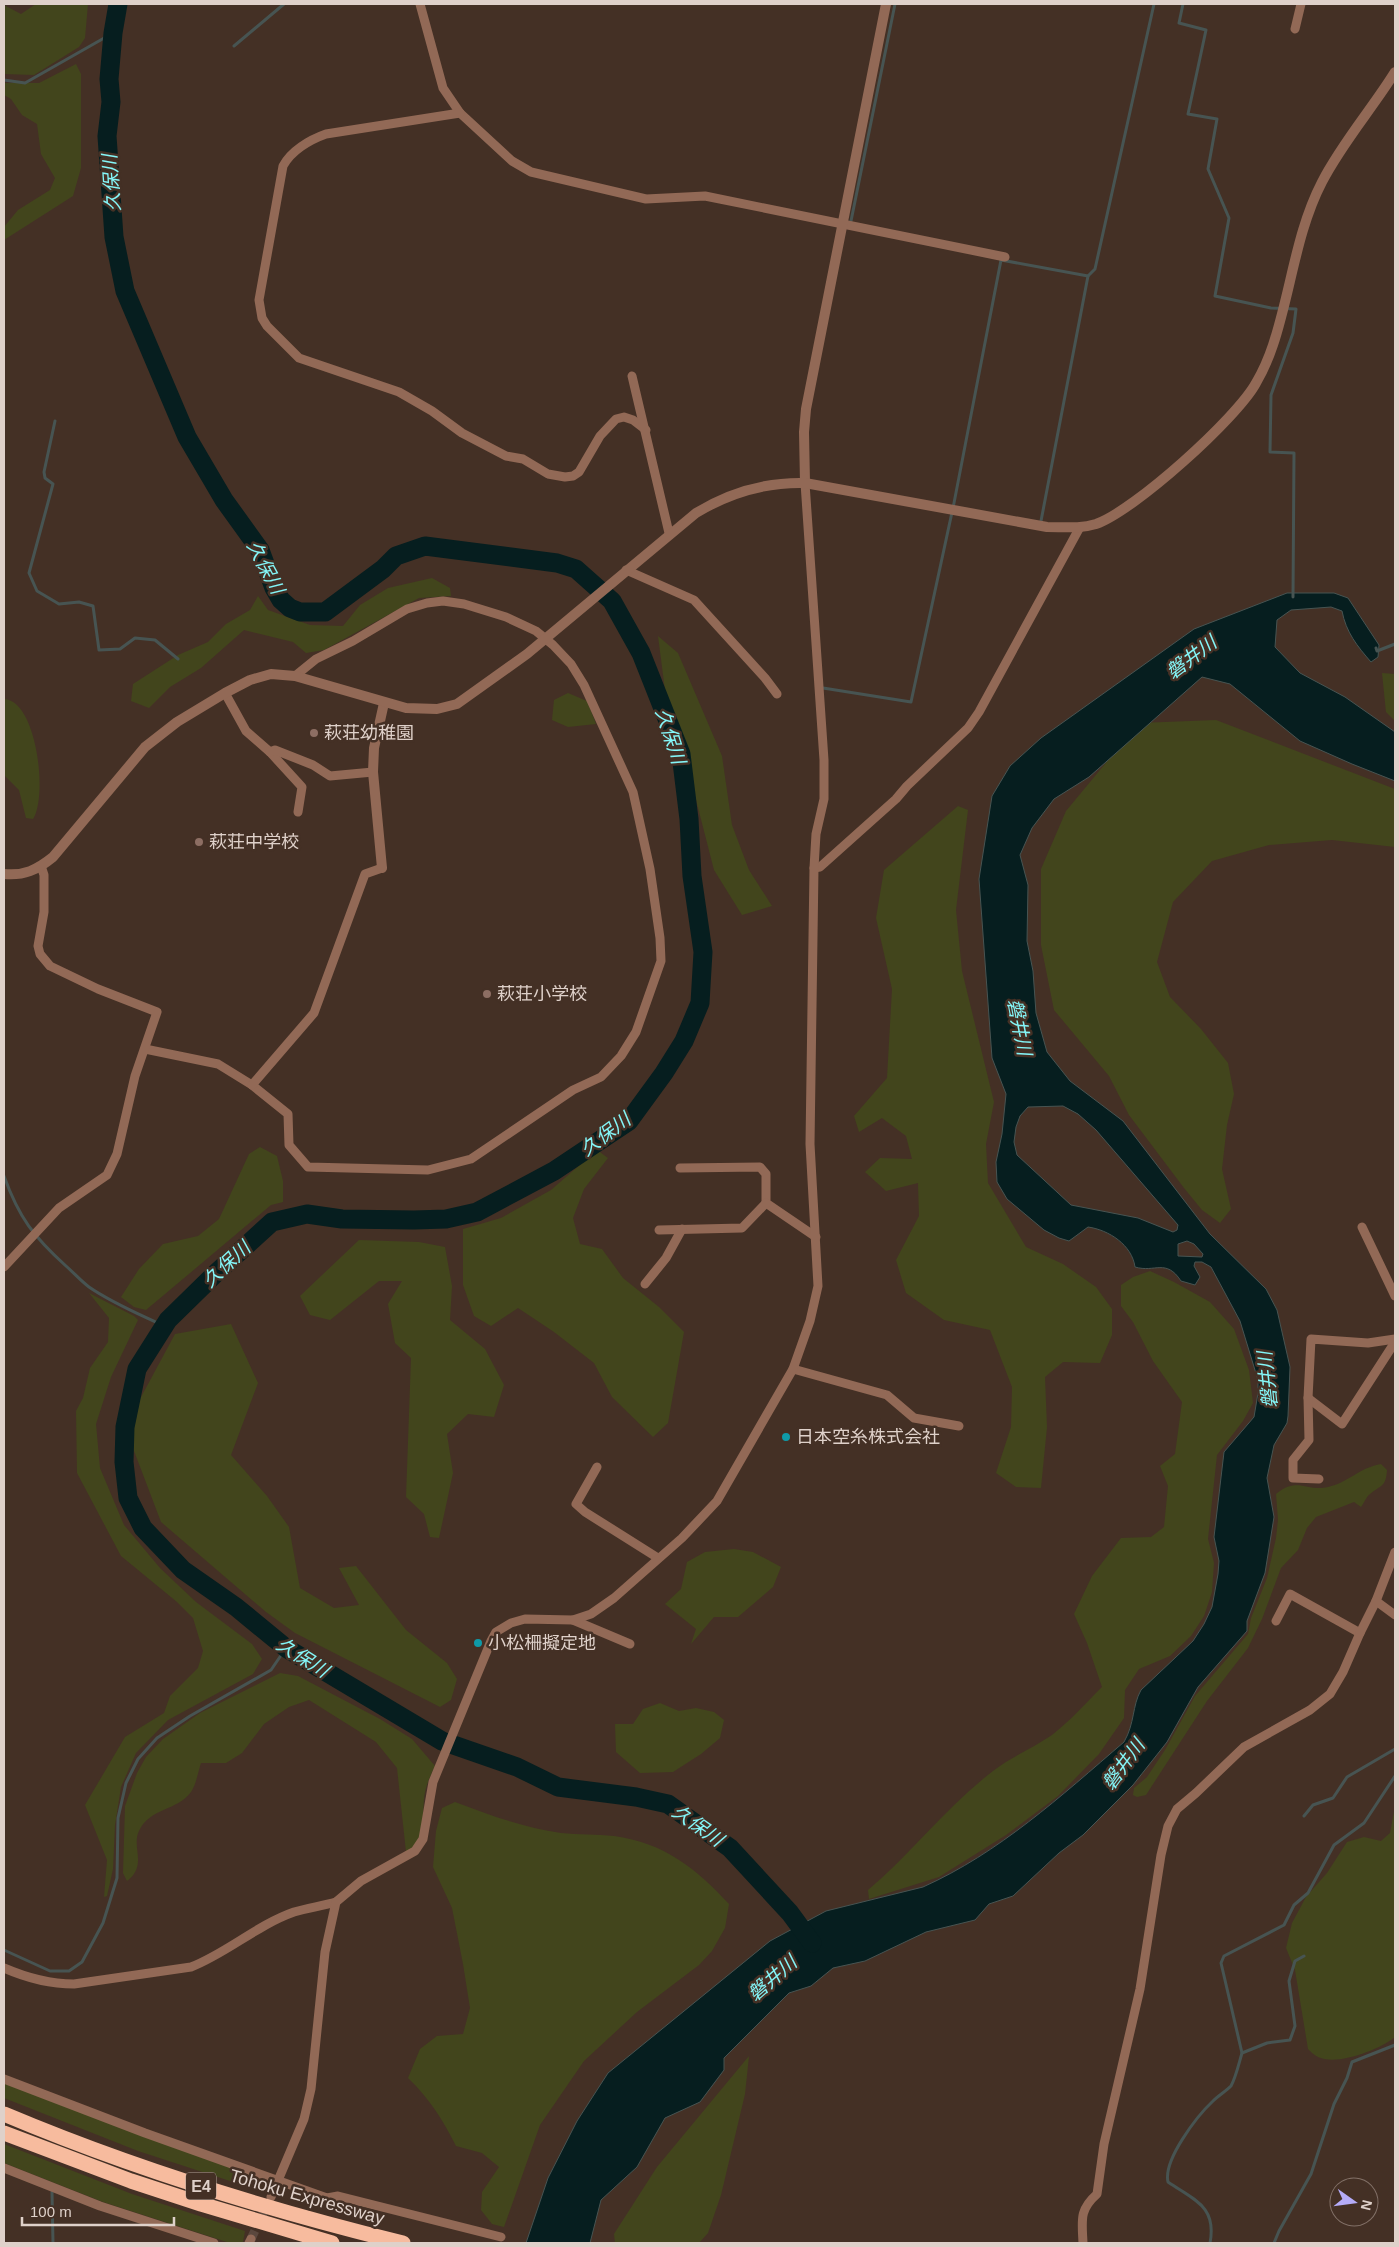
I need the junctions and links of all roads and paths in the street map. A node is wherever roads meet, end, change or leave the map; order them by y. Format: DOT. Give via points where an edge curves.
graph roads {
  1 [pos="420,4"];
  2 [pos="886,4"];
  3 [pos="1301,4"];
  4 [pos="1295,29"];
  5 [pos="1395,72"];
  6 [pos="460,113"];
  7 [pos="843,225"];
  8 [pos="1005,257"];
  9 [pos="632,376"];
  10 [pos="646,430"];
  11 [pos="805,483"];
  12 [pos="1080,527"];
  13 [pos="669,533"];
  14 [pos="626,570"];
  15 [pos="296,676"];
  16 [pos="225,693"];
  17 [pos="777,694"];
  18 [pos="384,703"];
  19 [pos="270,752"];
  20 [pos="374,772"];
  21 [pos="298,812"];
  22 [pos="41,866"];
  23 [pos="382,868"];
  24 [pos="814,868"];
  25 [pos="4,874"];
  26 [pos="145,1049"];
  27 [pos="252,1085"];
  28 [pos="680,1168"];
  29 [pos="766,1203"];
  30 [pos="1362,1227"];
  31 [pos="682,1229"];
  32 [pos="659,1230"];
  33 [pos="816,1237"];
  34 [pos="4,1267"];
  35 [pos="645,1284"];
  36 [pos="1395,1296"];
  37 [pos="1395,1341"];
  38 [pos="793,1370"];
  39 [pos="1308,1398"];
  40 [pos="959,1426"];
  41 [pos="598,1466"];
  42 [pos="1319,1479"];
  43 [pos="1395,1552"];
  44 [pos="658,1558"];
  45 [pos="1376,1601"];
  46 [pos="1395,1615"];
  47 [pos="573,1620"];
  48 [pos="1276,1621"];
  49 [pos="1360,1633"];
  50 [pos="630,1644"];
  51 [pos="336,1902"];
  52 [pos="4,1968"];
  53 [pos="4,2079"];
  54 [pos="4,2114"];
  55 [pos="4,2133"];
  56 [pos="4,2168"];
  57 [pos="277,2180"];
  58 [pos="271,2197"];
  59 [pos="500,2237"];
  60 [pos="214,2243"];
  61 [pos="332,2243"];
  62 [pos="403,2243"];
  63 [pos="1084,2243"];
  1 -- 6 [label="street" via="443,88"];
  2 -- 7 [label="street"];
  3 -- 4 [label="street"];
  5 -- 12 [label="street" via="1322,182 1305,224 1273,346 1256,384 1226,420 1129,505 1097,524"];
  6 -- 7 [label="street" via="512,161 531,172 646,198 705,196"];
  6 -- 10 [label="street" via="326,134 314,138 288,158 283,166 259,300 262,318 273,334 300,358 399,392 462,433 506,456 523,459 548,474 565,478 579,472 600,436 616,419 633,420"];
  7 -- 8 [label="street"];
  7 -- 11 [label="street" via="806,409"];
  9 -- 10 [label="street"];
  10 -- 13 [label="street"];
  11 -- 12 [label="street" via="1048,527"];
  11 -- 13 [label="street" via="784,482 734,494 708,505"];
  11 -- 24 [label="street" via="824,760 824,800 816,834"];
  12 -- 24 [label="street" via="968,728 896,799 820,867"];
  13 -- 14 [label="street"];
  14 -- 17 [label="street" via="694,600"];
  14 -- 18 [label="street" via="527,654 457,704 424,710"];
  15 -- 16 [label="street" via="271,674"];
  15 -- 18 [label="street"];
  15 -- 27 [label="street" via="316,659 407,609 427,603 464,604 506,617 536,631 571,664 584,685 633,792 650,869 661,962 636,1032 621,1056 601,1077 574,1090 471,1159 428,1170 308,1167 290,1145 288,1114"];
  16 -- 19 [label="street" via="246,731"];
  16 -- 22 [label="street" via="177,722 145,747 53,857"];
  18 -- 20 [label="street" via="374,748"];
  19 -- 20 [label="street" via="275,750 313,765 330,776"];
  19 -- 21 [label="street" via="302,787"];
  20 -- 23 [label="street"];
  22 -- 25 [label="street" via="29,873"];
  22 -- 26 [label="street" via="44,912 38,946 40,954 50,966 158,1012"];
  23 -- 27 [label="street" via="365,874 314,1013"];
  24 -- 33 [label="street" via="810,1144"];
  26 -- 27 [label="street" via="218,1064"];
  26 -- 34 [label="street" via="135,1076 117,1154 107,1174 59,1208"];
  28 -- 29 [label="street" via="760,1167 766,1174"];
  29 -- 31 [label="street" via="742,1228"];
  29 -- 33 [label="street"];
  30 -- 36 [label="street"];
  31 -- 32 [label="street"];
  31 -- 35 [label="street" via="666,1258"];
  33 -- 38 [label="street" via="818,1286"];
  37 -- 39 [label="street" via="1342,1424"];
  37 -- 39 [label="street" via="1368,1343 1311,1339"];
  38 -- 40 [label="street" via="887,1395 914,1418"];
  38 -- 44 [label="street" via="717,1501"];
  39 -- 42 [label="street" via="1309,1440 1293,1460 1293,1478"];
  41 -- 44 [label="street" via="576,1504"];
  43 -- 45 [label="street"];
  44 -- 47 [label="street" via="614,1598 592,1614"];
  45 -- 46 [label="street"];
  45 -- 49 [label="street"];
  47 -- 50 [label="street"];
  47 -- 51 [label="street" via="525,1619 511,1622 496,1632 433,1782 423,1840 415,1852 361,1881"];
  48 -- 49 [label="street" via="1290,1594"];
  49 -- 63 [label="street" via="1330,1694 1310,1710 1244,1747 1177,1809 1168,1826 1140,1989 1104,2144 1098,2194 1087,2203 1082,2217"];
  51 -- 52 [label="street" via="293,1913 191,1967 74,1984 38,1981"];
  51 -- 57 [label="street" via="325,1952 311,2089 304,2120"];
  53 -- 57 [label="street"];
  54 -- 62 [label="highway, Tohoku Expressway / E4" via="207,2188"];
  55 -- 61 [label="highway, Tohoku Expressway / E4" via="131,2181"];
  56 -- 60 [label="street" via="100,2206"];
  57 -- 58 [label="street"];
  57 -- 59 [label="street" via="327,2198 338,2196"];
}
